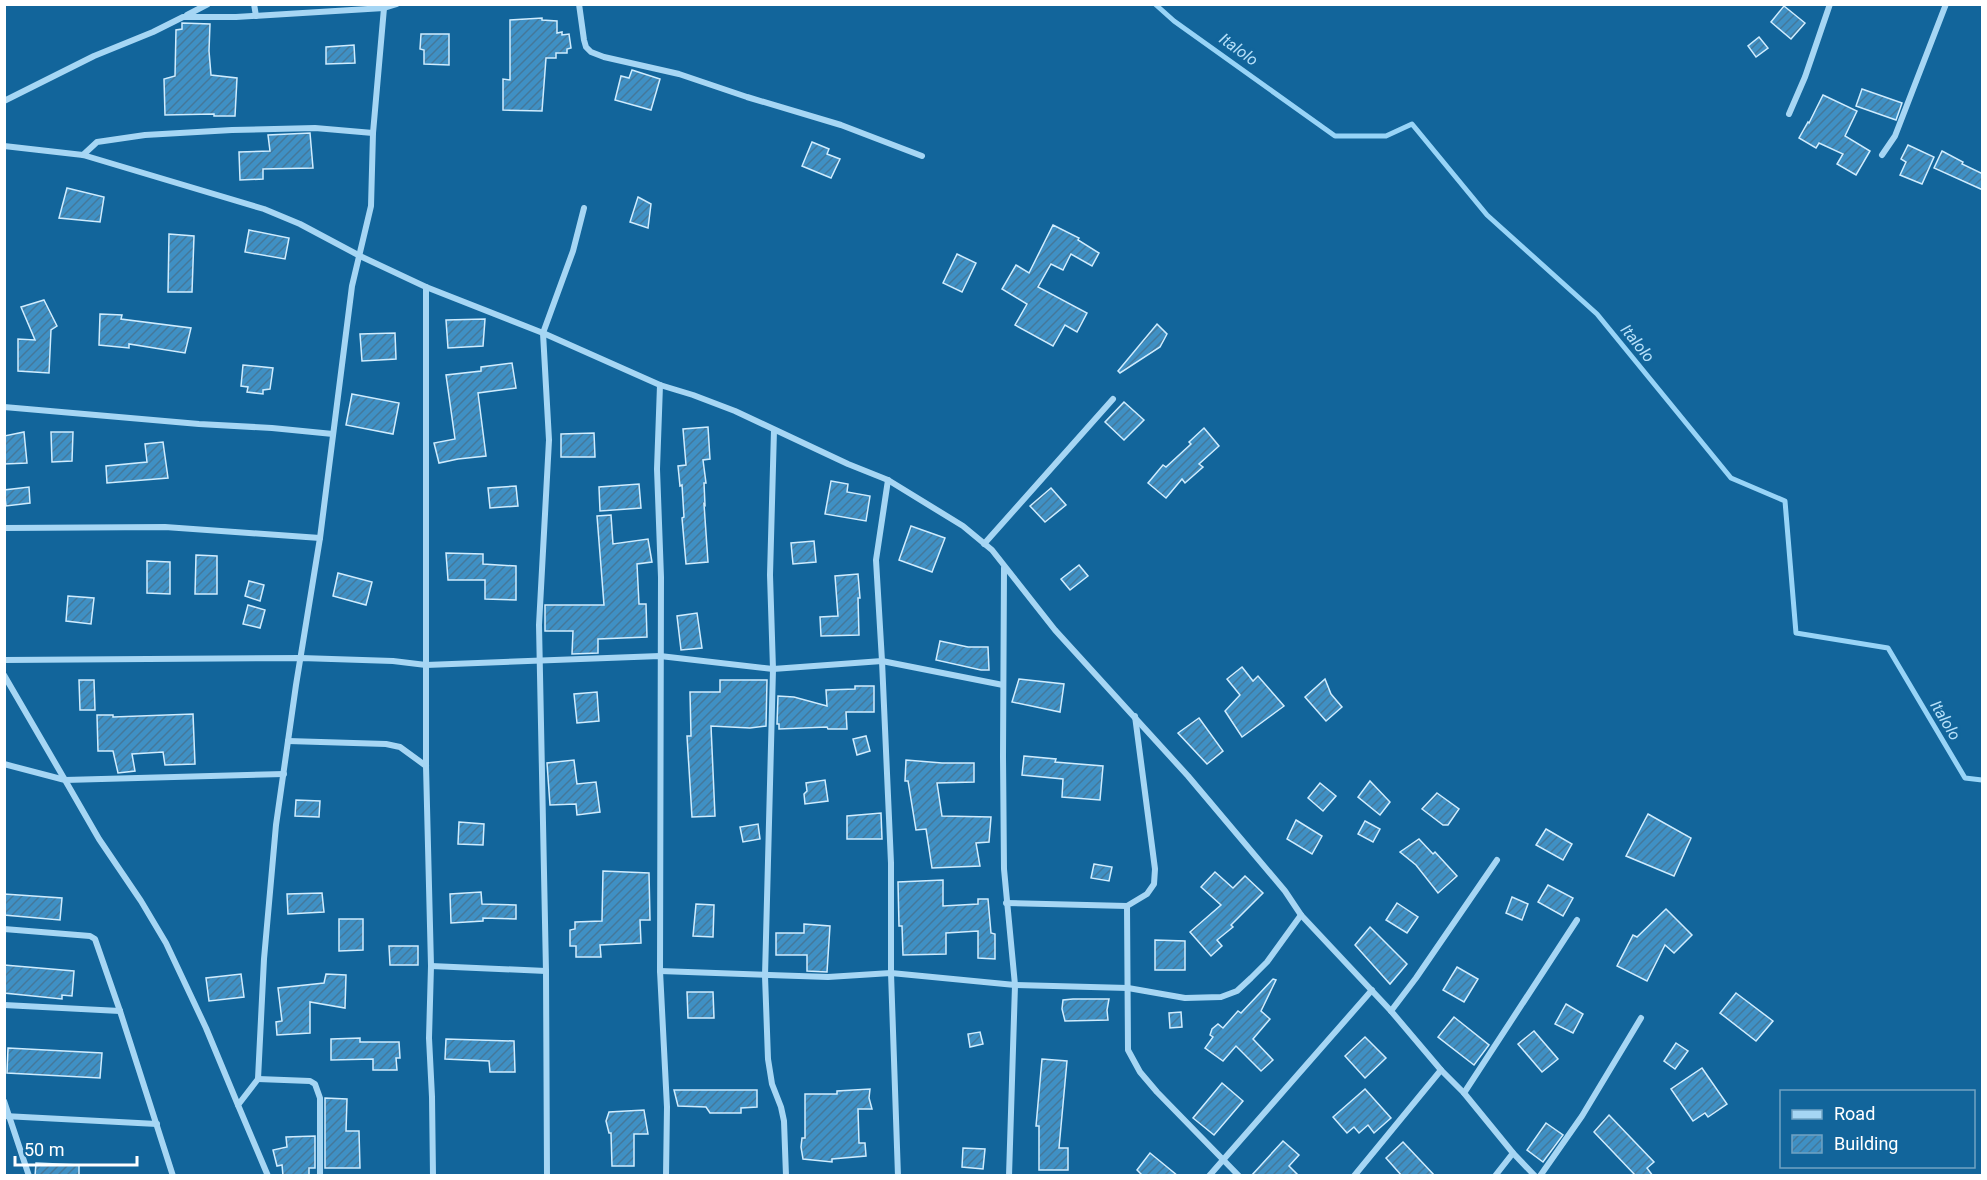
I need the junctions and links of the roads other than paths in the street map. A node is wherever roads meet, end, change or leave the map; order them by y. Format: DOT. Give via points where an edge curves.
graph roads {
  1 [pos="208,4"];
  2 [pos="254,4"];
  3 [pos="397,4"];
  4 [pos="579,4"];
  5 [pos="1830,4"];
  6 [pos="1946,4"];
  7 [pos="384,8"];
  8 [pos="183,16"];
  9 [pos="256,16"];
  10 [pos="4,101"];
  11 [pos="1789,114"];
  12 [pos="373,133"];
  13 [pos="4,146"];
  14 [pos="83,155"];
  15 [pos="1882,155"];
  16 [pos="922,156"];
  17 [pos="584,208"];
  18 [pos="360,256"];
  19 [pos="426,287"];
  20 [pos="543,333"];
  21 [pos="660,385"];
  22 [pos="1113,399"];
  23 [pos="4,407"];
  24 [pos="774,430"];
  25 [pos="333,434"];
  26 [pos="888,480"];
  27 [pos="4,528"];
  28 [pos="320,538"];
  29 [pos="984,544"];
  30 [pos="1004,567"];
  31 [pos="660,656"];
  32 [pos="301,658"];
  33 [pos="4,660"];
  34 [pos="541,660"];
  35 [pos="882,661"];
  36 [pos="426,665"];
  37 [pos="773,669"];
  38 [pos="4,675"];
  39 [pos="1003,685"];
  40 [pos="1135,716"];
  41 [pos="288,741"];
  42 [pos="4,764"];
  43 [pos="426,766"];
  44 [pos="284,774"];
  45 [pos="65,780"];
  46 [pos="1497,860"];
  47 [pos="1006,903"];
  48 [pos="1127,906"];
  49 [pos="1301,915"];
  50 [pos="1577,920"];
  51 [pos="4,929"];
  52 [pos="431,966"];
  53 [pos="546,971"];
  54 [pos="660,971"];
  55 [pos="891,973"];
  56 [pos="765,976"];
  57 [pos="1015,985"];
  58 [pos="1128,988"];
  59 [pos="1372,990"];
  60 [pos="4,1005"];
  61 [pos="120,1011"];
  62 [pos="1391,1011"];
  63 [pos="1641,1018"];
  64 [pos="1441,1070"];
  65 [pos="258,1079"];
  66 [pos="1464,1093"];
  67 [pos="4,1101"];
  68 [pos="238,1105"];
  69 [pos="7,1117"];
  70 [pos="157,1124"];
  71 [pos="1513,1153"];
  72 [pos="1222,1158"];
  73 [pos="28,1176"];
  74 [pos="173,1176"];
  75 [pos="267,1176"];
  76 [pos="320,1176"];
  77 [pos="433,1176"];
  78 [pos="547,1176"];
  79 [pos="666,1176"];
  80 [pos="786,1176"];
  81 [pos="898,1176"];
  82 [pos="1009,1176"];
  83 [pos="1209,1176"];
  84 [pos="1239,1176"];
  85 [pos="1354,1176"];
  86 [pos="1495,1176"];
  87 [pos="1535,1176"];
  88 [pos="1540,1176"];
  1 -- 8 [label="street"];
  2 -- 9 [label="street"];
  3 -- 7 [label="street"];
  4 -- 16 [label="street" via="584,40 591,52 679,74 841,125"];
  5 -- 11 [label="street"];
  6 -- 15 [label="street" via="1895,136"];
  7 -- 9 [label="street"];
  7 -- 12 [label="street"];
  8 -- 9 [label="street"];
  8 -- 10 [label="street"];
  12 -- 14 [label="street" via="315,128 145,135 97,142"];
  12 -- 18 [label="street" via="371,206"];
  13 -- 14 [label="street"];
  14 -- 18 [label="street" via="264,209"];
  17 -- 20 [label="street"];
  18 -- 19 [label="street"];
  18 -- 25 [label="street" via="352,286"];
  19 -- 20 [label="street"];
  19 -- 36 [label="street"];
  20 -- 21 [label="street"];
  20 -- 34 [label="street" via="549,440 539,625"];
  21 -- 24 [label="street" via="735,411"];
  21 -- 31 [label="street"];
  22 -- 29 [label="street"];
  23 -- 25 [label="street"];
  24 -- 26 [label="street"];
  24 -- 37 [label="street" via="770,575"];
  25 -- 28 [label="street"];
  26 -- 29 [label="street" via="955,520"];
  26 -- 35 [label="street" via="876,560"];
  27 -- 28 [label="street" via="165,527"];
  28 -- 32 [label="street"];
  29 -- 30 [label="street"];
  30 -- 39 [label="street"];
  30 -- 40 [label="street" via="1055,630"];
  31 -- 34 [label="street"];
  31 -- 37 [label="street"];
  31 -- 54 [label="street"];
  32 -- 33 [label="street"];
  32 -- 36 [label="street"];
  32 -- 41 [label="street"];
  34 -- 36 [label="street"];
  34 -- 53 [label="street"];
  35 -- 37 [label="street"];
  35 -- 39 [label="street"];
  35 -- 55 [label="street" via="891,863"];
  36 -- 43 [label="street"];
  37 -- 56 [label="street"];
  38 -- 45 [label="street"];
  39 -- 47 [label="street"];
  40 -- 48 [label="street" via="1155,869 1154,884 1147,894"];
  40 -- 49 [label="street" via="1285,891"];
  41 -- 43 [label="street" via="386,744 400,747"];
  41 -- 44 [label="street"];
  42 -- 45 [label="street"];
  43 -- 52 [label="street"];
  44 -- 45 [label="street"];
  44 -- 65 [label="street" via="264,959"];
  45 -- 68 [label="street" via="166,943"];
  46 -- 62 [label="street"];
  47 -- 48 [label="street"];
  47 -- 57 [label="street"];
  48 -- 58 [label="street"];
  49 -- 58 [label="street" via="1267,962 1237,991 1221,997 1185,998"];
  49 -- 59 [label="street"];
  50 -- 66 [label="street"];
  51 -- 61 [label="street" via="93,938"];
  52 -- 53 [label="street"];
  52 -- 77 [label="street"];
  53 -- 78 [label="street"];
  54 -- 56 [label="street"];
  54 -- 79 [label="street" via="667,1107"];
  55 -- 56 [label="street"];
  55 -- 57 [label="street"];
  55 -- 81 [label="street"];
  56 -- 80 [label="street" via="768,1059 784,1121"];
  57 -- 58 [label="street"];
  57 -- 82 [label="street"];
  58 -- 72 [label="street" via="1128,1050 1140,1072"];
  59 -- 62 [label="street"];
  59 -- 72 [label="street"];
  60 -- 61 [label="street"];
  61 -- 70 [label="street"];
  62 -- 64 [label="street"];
  63 -- 88 [label="street"];
  64 -- 66 [label="street"];
  64 -- 85 [label="street"];
  65 -- 68 [label="street"];
  65 -- 76 [label="street" via="315,1084 320,1098"];
  66 -- 71 [label="street"];
  67 -- 69 [label="street"];
  68 -- 75 [label="street"];
  69 -- 70 [label="street"];
  69 -- 73 [label="street"];
  70 -- 74 [label="street"];
  71 -- 86 [label="street"];
  71 -- 87 [label="street"];
  72 -- 83 [label="street"];
  72 -- 84 [label="street"];
}
